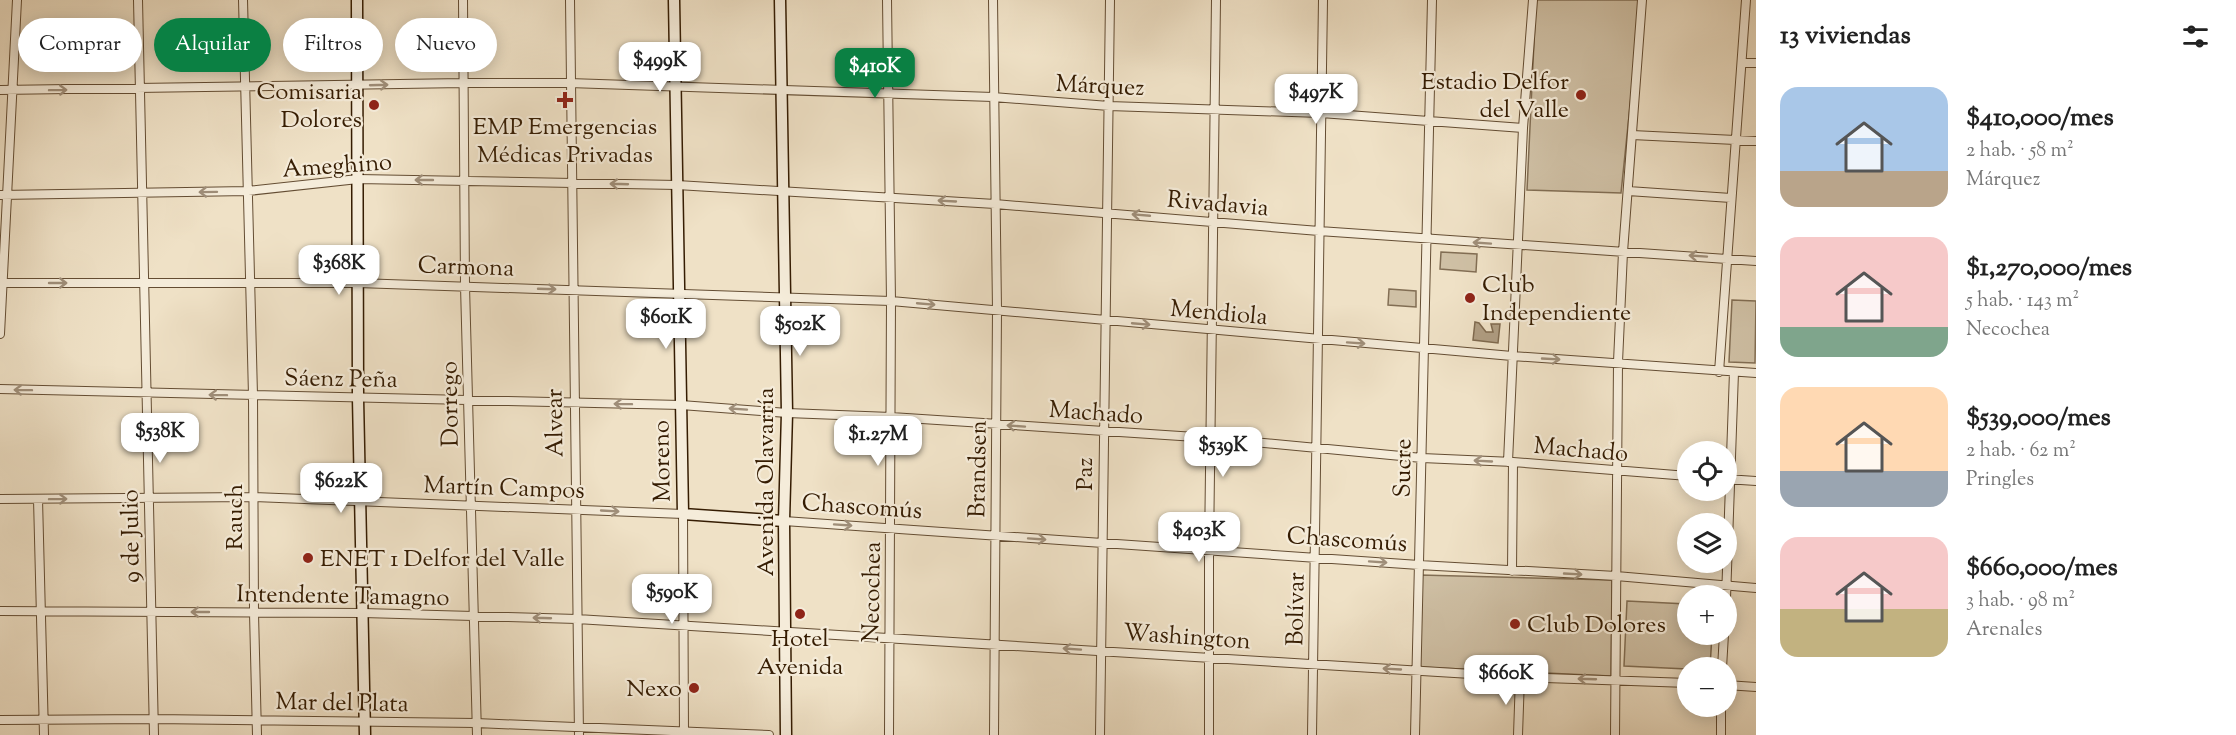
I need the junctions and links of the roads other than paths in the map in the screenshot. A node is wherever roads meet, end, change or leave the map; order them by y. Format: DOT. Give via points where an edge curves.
graph roads {
  1 [pos="17,0"];
  2 [pos="138,0"];
  3 [pos="243,0"];
  4 [pos="357,0"];
  5 [pos="463,0"];
  6 [pos="570,0"];
  7 [pos="674,0"];
  8 [pos="780,0"];
  9 [pos="887,0"];
  10 [pos="993,0"];
  11 [pos="1110,0"];
  12 [pos="1216,0"];
  13 [pos="1323,0"];
  14 [pos="1432,0"];
  15 [pos="1533,0"];
  16 [pos="1642,0"];
  17 [pos="1746,0"];
  18 [pos="1743,63"];
  19 [pos="1756,63"];
  20 [pos="464,82"];
  21 [pos="569,83"];
  22 [pos="359,86"];
  23 [pos="674,86"];
  24 [pos="246,87"];
  25 [pos="140,89"];
  26 [pos="0,90"];
  27 [pos="12,90"];
  28 [pos="781,90"];
  29 [pos="888,93"];
  30 [pos="993,97"];
  31 [pos="1109,106"];
  32 [pos="1216,110"];
  33 [pos="1321,113"];
  34 [pos="1429,122"];
  35 [pos="1523,128"];
  36 [pos="1632,135"];
  37 [pos="1736,140"];
  38 [pos="1756,141"];
  39 [pos="358,180"];
  40 [pos="465,180"];
  41 [pos="571,182"];
  42 [pos="677,186"];
  43 [pos="248,191"];
  44 [pos="1628,191"];
  45 [pos="783,192"];
  46 [pos="142,193"];
  47 [pos="4,195"];
  48 [pos="889,198"];
  49 [pos="1731,198"];
  50 [pos="995,204"];
  51 [pos="1106,212"];
  52 [pos="1213,221"];
  53 [pos="1319,231"];
  54 [pos="1426,238"];
  55 [pos="1518,246"];
  56 [pos="1623,252"];
  57 [pos="1727,258"];
  58 [pos="1756,261"];
  59 [pos="1,283"];
  60 [pos="144,283"];
  61 [pos="250,283"];
  62 [pos="358,283"];
  63 [pos="465,286"];
  64 [pos="573,290"];
  65 [pos="679,294"];
  66 [pos="785,297"];
  67 [pos="891,301"];
  68 [pos="997,310"];
  69 [pos="1105,321"];
  70 [pos="1212,331"];
  71 [pos="0,334"];
  72 [pos="1318,340"];
  73 [pos="1424,348"];
  74 [pos="1512,356"];
  75 [pos="1618,362"];
  76 [pos="1719,372"];
  77 [pos="1734,372"];
  78 [pos="1756,373"];
  79 [pos="0,389"];
  80 [pos="146,393"];
  81 [pos="253,395"];
  82 [pos="358,398"];
  83 [pos="469,400"];
  84 [pos="573,403"];
  85 [pos="681,405"];
  86 [pos="787,413"];
  87 [pos="891,417"];
  88 [pos="997,424"];
  89 [pos="1103,432"];
  90 [pos="1211,438"];
  91 [pos="1730,441"];
  92 [pos="1317,448"];
  93 [pos="1422,458"];
  94 [pos="1510,462"];
  95 [pos="1617,472"];
  96 [pos="1677,475"];
  97 [pos="1737,480"];
  98 [pos="1756,481"];
  99 [pos="148,497"];
  100 [pos="253,497"];
  101 [pos="0,499"];
  102 [pos="38,499"];
  103 [pos="1728,501"];
  104 [pos="360,502"];
  105 [pos="470,506"];
  106 [pos="575,509"];
  107 [pos="683,514"];
  108 [pos="784,521"];
  109 [pos="891,529"];
  110 [pos="996,536"];
  111 [pos="1103,543"];
  112 [pos="1209,550"];
  113 [pos="1315,557"];
  114 [pos="1419,565"];
  115 [pos="1512,570"];
  116 [pos="1616,576"];
  117 [pos="1716,585"];
  118 [pos="1727,585"];
  119 [pos="1737,587"];
  120 [pos="1756,588"];
  121 [pos="0,611"];
  122 [pos="40,612"];
  123 [pos="151,612"];
  124 [pos="254,613"];
  125 [pos="363,613"];
  126 [pos="474,616"];
  127 [pos="577,620"];
  128 [pos="684,626"];
  129 [pos="786,632"];
  130 [pos="890,638"];
  131 [pos="994,644"];
  132 [pos="1102,651"];
  133 [pos="1210,657"];
  134 [pos="1313,664"];
  135 [pos="1418,670"];
  136 [pos="1520,677"];
  137 [pos="1614,680"];
  138 [pos="1677,683"];
  139 [pos="1737,686"];
  140 [pos="1756,687"];
  141 [pos="1721,717"];
  142 [pos="153,719"];
  143 [pos="0,720"];
  144 [pos="44,720"];
  145 [pos="257,720"];
  146 [pos="365,722"];
  147 [pos="476,723"];
  148 [pos="579,731"];
  149 [pos="684,733"];
  150 [pos="44,735"];
  151 [pos="154,735"];
  152 [pos="257,735"];
  153 [pos="365,735"];
  154 [pos="477,735"];
  155 [pos="769,735"];
  156 [pos="786,735"];
  157 [pos="889,735"];
  158 [pos="994,735"];
  159 [pos="1100,735"];
  160 [pos="1209,735"];
  161 [pos="1312,735"];
  162 [pos="1415,735"];
  163 [pos="1518,735"];
  164 [pos="1615,735"];
  165 [pos="1721,735"];
  1 -- 27 [label="street"];
  2 -- 25 [label="street, 9 de Julio"];
  3 -- 24 [label="street, Rauch"];
  4 -- 22 [label="main road"];
  5 -- 20 [label="street, Dorrego"];
  6 -- 21 [label="street, Alvear"];
  7 -- 23 [label="main road, Moreno"];
  8 -- 28 [label="main road, Avenida Olavarría"];
  9 -- 29 [label="street, Necochea"];
  10 -- 30 [label="street, Brandsen"];
  11 -- 31 [label="street, Paz"];
  12 -- 32 [label="street"];
  13 -- 33 [label="street, Bolívar"];
  14 -- 34 [label="street, Sucre"];
  15 -- 35 [label="street"];
  16 -- 36 [label="street"];
  17 -- 18 [label="street"];
  18 -- 19 [label="street"];
  18 -- 37 [label="street"];
  20 -- 21 [label="street, Márquez"];
  22 -- 20 [label="street, Márquez, one-way"];
  20 -- 40 [label="street, Dorrego"];
  21 -- 23 [label="street, Márquez"];
  21 -- 41 [label="street, Alvear"];
  22 -- 24 [label="street, Márquez"];
  22 -- 39 [label="main road"];
  23 -- 28 [label="street, Márquez"];
  23 -- 42 [label="main road, Moreno"];
  24 -- 25 [label="street, Márquez"];
  24 -- 43 [label="street, Rauch"];
  27 -- 25 [label="street, Márquez, one-way"];
  25 -- 46 [label="street, 9 de Julio"];
  26 -- 27 [label="street, Márquez"];
  27 -- 47 [label="street"];
  28 -- 29 [label="street, Márquez"];
  28 -- 45 [label="main road, Avenida Olavarría"];
  29 -- 30 [label="street, Márquez"];
  29 -- 48 [label="street, Necochea"];
  30 -- 31 [label="street, Márquez"];
  30 -- 50 [label="street, Brandsen"];
  31 -- 32 [label="street, Márquez"];
  31 -- 51 [label="street, Paz"];
  32 -- 33 [label="street, Márquez"];
  32 -- 52 [label="street"];
  33 -- 34 [label="street, Márquez"];
  33 -- 53 [label="street, Bolívar"];
  34 -- 35 [label="street, Márquez"];
  34 -- 54 [label="street, Sucre"];
  35 -- 55 [label="street"];
  36 -- 37 [label="street"];
  36 -- 44 [label="street"];
  37 -- 38 [label="street"];
  37 -- 49 [label="street"];
  40 -- 39 [label="street, Ameghino, one-way"];
  39 -- 43 [label="street, Ameghino"];
  39 -- 62 [label="main road"];
  40 -- 41 [label="street, Ameghino"];
  40 -- 63 [label="street, Dorrego"];
  42 -- 41 [label="street, Ameghino, one-way"];
  41 -- 64 [label="street, Alvear"];
  42 -- 45 [label="street, Rivadavia"];
  42 -- 65 [label="main road, Moreno"];
  43 -- 46 [label="street, Ameghino, one-way"];
  43 -- 61 [label="street, Rauch"];
  44 -- 49 [label="street"];
  44 -- 56 [label="street"];
  45 -- 48 [label="street, Rivadavia"];
  45 -- 66 [label="main road, Avenida Olavarría"];
  46 -- 47 [label="street, Ameghino"];
  46 -- 60 [label="street, 9 de Julio"];
  47 -- 59 [label="street"];
  50 -- 48 [label="street, Rivadavia, one-way"];
  48 -- 67 [label="street, Necochea"];
  49 -- 57 [label="street"];
  50 -- 51 [label="street, Rivadavia"];
  50 -- 68 [label="street, Brandsen"];
  52 -- 51 [label="street, Rivadavia, one-way"];
  51 -- 69 [label="street, Paz"];
  52 -- 53 [label="street, Rivadavia"];
  52 -- 70 [label="street"];
  53 -- 54 [label="street, Rivadavia"];
  53 -- 72 [label="street, Bolívar"];
  55 -- 54 [label="street, Rivadavia, one-way"];
  54 -- 73 [label="street, Sucre"];
  55 -- 56 [label="street, Rivadavia"];
  55 -- 74 [label="street"];
  57 -- 56 [label="street, Rivadavia, one-way"];
  56 -- 75 [label="street"];
  57 -- 58 [label="street, Rivadavia"];
  57 -- 76 [label="street"];
  59 -- 60 [label="street, Carmona, one-way"];
  59 -- 71 [label="street"];
  60 -- 61 [label="street, Carmona"];
  60 -- 80 [label="street, 9 de Julio"];
  61 -- 62 [label="street, Carmona"];
  61 -- 81 [label="street, Rauch"];
  62 -- 63 [label="street, Carmona"];
  62 -- 82 [label="main road"];
  63 -- 64 [label="street, Carmona, one-way"];
  63 -- 83 [label="street, Dorrego"];
  64 -- 65 [label="street, Carmona"];
  64 -- 84 [label="street, Alvear"];
  65 -- 66 [label="street, Mendiola"];
  65 -- 85 [label="main road, Moreno"];
  66 -- 67 [label="street, Mendiola"];
  66 -- 86 [label="main road, Avenida Olavarría"];
  67 -- 68 [label="street, Mendiola, one-way"];
  67 -- 87 [label="street, Necochea"];
  68 -- 69 [label="street, Mendiola"];
  68 -- 88 [label="street, Brandsen"];
  69 -- 70 [label="street, Mendiola, one-way"];
  69 -- 89 [label="street, Paz"];
  70 -- 72 [label="street, Mendiola"];
  70 -- 90 [label="street"];
  72 -- 73 [label="street, Mendiola, one-way"];
  72 -- 92 [label="street, Bolívar"];
  73 -- 74 [label="street, Mendiola"];
  73 -- 93 [label="street, Sucre"];
  74 -- 75 [label="street, Mendiola, one-way"];
  74 -- 94 [label="street"];
  75 -- 76 [label="street, Mendiola"];
  75 -- 95 [label="street"];
  76 -- 77 [label="street, Mendiola"];
  77 -- 78 [label="street, Mendiola"];
  77 -- 91 [label="street"];
  80 -- 79 [label="street, Sáenz Peña, one-way"];
  81 -- 80 [label="street, Sáenz Peña, one-way"];
  80 -- 99 [label="street, 9 de Julio"];
  81 -- 82 [label="street, Sáenz Peña"];
  81 -- 100 [label="street, Rauch"];
  82 -- 83 [label="street, Sáenz Peña"];
  82 -- 104 [label="main road"];
  83 -- 84 [label="street, Sáenz Peña"];
  83 -- 105 [label="street, Dorrego"];
  85 -- 84 [label="street, Sáenz Peña, one-way"];
  84 -- 106 [label="street, Alvear"];
  86 -- 85 [label="street, Machado, one-way"];
  85 -- 107 [label="main road, Moreno"];
  86 -- 87 [label="street, Machado"];
  86 -- 108 [label="main road, Avenida Olavarría"];
  87 -- 88 [label="street, Machado"];
  87 -- 109 [label="street, Necochea"];
  89 -- 88 [label="street, Machado, one-way"];
  88 -- 110 [label="street, Brandsen"];
  89 -- 90 [label="street, Machado"];
  89 -- 111 [label="street, Paz"];
  90 -- 92 [label="street, Machado"];
  90 -- 112 [label="street"];
  92 -- 93 [label="street, Machado"];
  92 -- 113 [label="street, Bolívar"];
  94 -- 93 [label="street, Machado, one-way"];
  93 -- 114 [label="street, Sucre"];
  94 -- 95 [label="street, Machado"];
  94 -- 115 [label="street"];
  95 -- 96 [label="street, Machado"];
  95 -- 116 [label="street"];
  97 -- 98 [label="street"];
  99 -- 100 [label="street, Martín Campos"];
  102 -- 99 [label="street, Martín Campos, one-way"];
  99 -- 123 [label="street, 9 de Julio"];
  100 -- 104 [label="street, Martín Campos"];
  100 -- 124 [label="street, Rauch"];
  101 -- 102 [label="street, Martín Campos"];
  102 -- 122 [label="street"];
  103 -- 118 [label="street"];
  104 -- 105 [label="street, Martín Campos"];
  104 -- 125 [label="main road"];
  105 -- 106 [label="street, Martín Campos"];
  105 -- 126 [label="street, Dorrego"];
  106 -- 107 [label="street, Martín Campos, one-way"];
  106 -- 127 [label="street, Alvear"];
  107 -- 108 [label="main road, Chascomús"];
  107 -- 128 [label="street, Moreno"];
  108 -- 109 [label="street, Chascomús, one-way"];
  108 -- 129 [label="main road, Avenida Olavarría"];
  109 -- 110 [label="street, Chascomús"];
  109 -- 130 [label="street, Necochea"];
  110 -- 111 [label="street, Chascomús, one-way"];
  110 -- 131 [label="street, Brandsen"];
  111 -- 112 [label="street, Chascomús"];
  111 -- 132 [label="street, Paz"];
  112 -- 113 [label="street, Chascomús"];
  112 -- 133 [label="street"];
  113 -- 114 [label="street, Chascomús, one-way"];
  113 -- 134 [label="street, Bolívar"];
  114 -- 115 [label="street, Chascomús"];
  114 -- 135 [label="street, Sucre"];
  115 -- 116 [label="street, Chascomús, one-way"];
  116 -- 117 [label="street, Chascomús"];
  116 -- 137 [label="street"];
  119 -- 120 [label="street, Chascomús"];
  121 -- 122 [label="street, Intendente Tamagno"];
  122 -- 123 [label="street, Intendente Tamagno"];
  122 -- 144 [label="street"];
  124 -- 123 [label="street, Intendente Tamagno, one-way"];
  123 -- 142 [label="street, 9 de Julio"];
  124 -- 125 [label="street, Intendente Tamagno"];
  124 -- 145 [label="street, Rauch"];
  125 -- 126 [label="street, Intendente Tamagno"];
  125 -- 146 [label="main road"];
  127 -- 126 [label="street, Intendente Tamagno, one-way"];
  126 -- 147 [label="street, Dorrego"];
  127 -- 128 [label="street, Intendente Tamagno"];
  127 -- 148 [label="street, Alvear"];
  128 -- 129 [label="street, Washington"];
  128 -- 149 [label="street, Moreno"];
  129 -- 130 [label="street, Washington"];
  129 -- 156 [label="main road, Avenida Olavarría"];
  130 -- 131 [label="street, Washington"];
  130 -- 157 [label="street, Necochea"];
  132 -- 131 [label="street, Washington, one-way"];
  131 -- 158 [label="street, Brandsen"];
  132 -- 133 [label="street, Washington"];
  132 -- 159 [label="street, Paz"];
  133 -- 134 [label="street, Washington"];
  133 -- 160 [label="street"];
  135 -- 134 [label="street, Washington, one-way"];
  134 -- 161 [label="street, Bolívar"];
  135 -- 136 [label="street, Washington"];
  135 -- 162 [label="street, Sucre"];
  137 -- 136 [label="street, Washington, one-way"];
  136 -- 163 [label="street"];
  137 -- 138 [label="street, Washington"];
  137 -- 164 [label="street"];
  139 -- 140 [label="street"];
  141 -- 165 [label="street"];
  142 -- 144 [label="street, Mar del Plata"];
  142 -- 145 [label="street, Mar del Plata"];
  142 -- 151 [label="street, 9 de Julio"];
  143 -- 144 [label="street, Mar del Plata"];
  144 -- 150 [label="street"];
  145 -- 146 [label="street, Mar del Plata"];
  145 -- 152 [label="street, Rauch"];
  146 -- 147 [label="street, Mar del Plata"];
  146 -- 153 [label="main road"];
  147 -- 148 [label="street, Mar del Plata"];
  147 -- 154 [label="street, Dorrego"];
  148 -- 149 [label="street, Mar del Plata"];
  149 -- 155 [label="street, Mar del Plata"];
}
